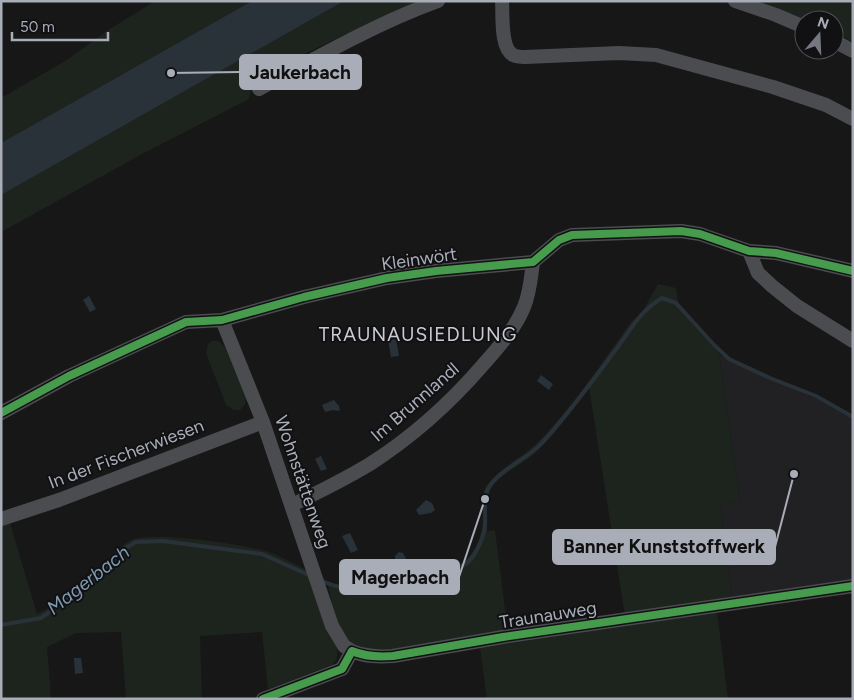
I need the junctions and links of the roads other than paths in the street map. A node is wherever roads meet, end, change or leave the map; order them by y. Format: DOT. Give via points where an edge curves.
graph roads {
  1 [pos="438,1"];
  2 [pos="502,1"];
  3 [pos="735,1"];
  4 [pos="794,23"];
  5 [pos="259,89"];
  6 [pos="853,118"];
  7 [pos="749,252"];
  8 [pos="533,262"];
  9 [pos="853,271"];
  10 [pos="222,320"];
  11 [pos="853,341"];
  12 [pos="1,412"];
  13 [pos="263,422"];
  14 [pos="292,505"];
  15 [pos="1,519"];
  16 [pos="853,586"];
  17 [pos="352,651"];
  18 [pos="263,699"];
  1 -- 5 [label="street" via="349,39"];
  2 -- 6 [label="street" via="504,43 514,56 656,55 773,87"];
  3 -- 4 [label="street"];
  7 -- 8 [label="street" via="700,234 681,231 572,235 560,240"];
  7 -- 9 [label="street" via="776,253"];
  7 -- 11 [label="street" via="758,273 772,286 797,306"];
  8 -- 10 [label="street, Kleinwört" via="388,278"];
  8 -- 14 [label="street, Im Brunnlandl" via="529,292 520,316 492,355 459,391 412,433 371,463"];
  10 -- 12 [label="street, Kleinwört" via="186,322 69,376"];
  10 -- 13 [label="street, Wohnstättenweg"];
  13 -- 14 [label="street, Wohnstättenweg"];
  13 -- 15 [label="street, In der Fischerwiesen"];
  14 -- 17 [label="street, Wohnstättenweg" via="337,636"];
  16 -- 17 [label="street, Traunauweg" via="393,656 378,657"];
  17 -- 18 [label="street" via="342,669"];
}
